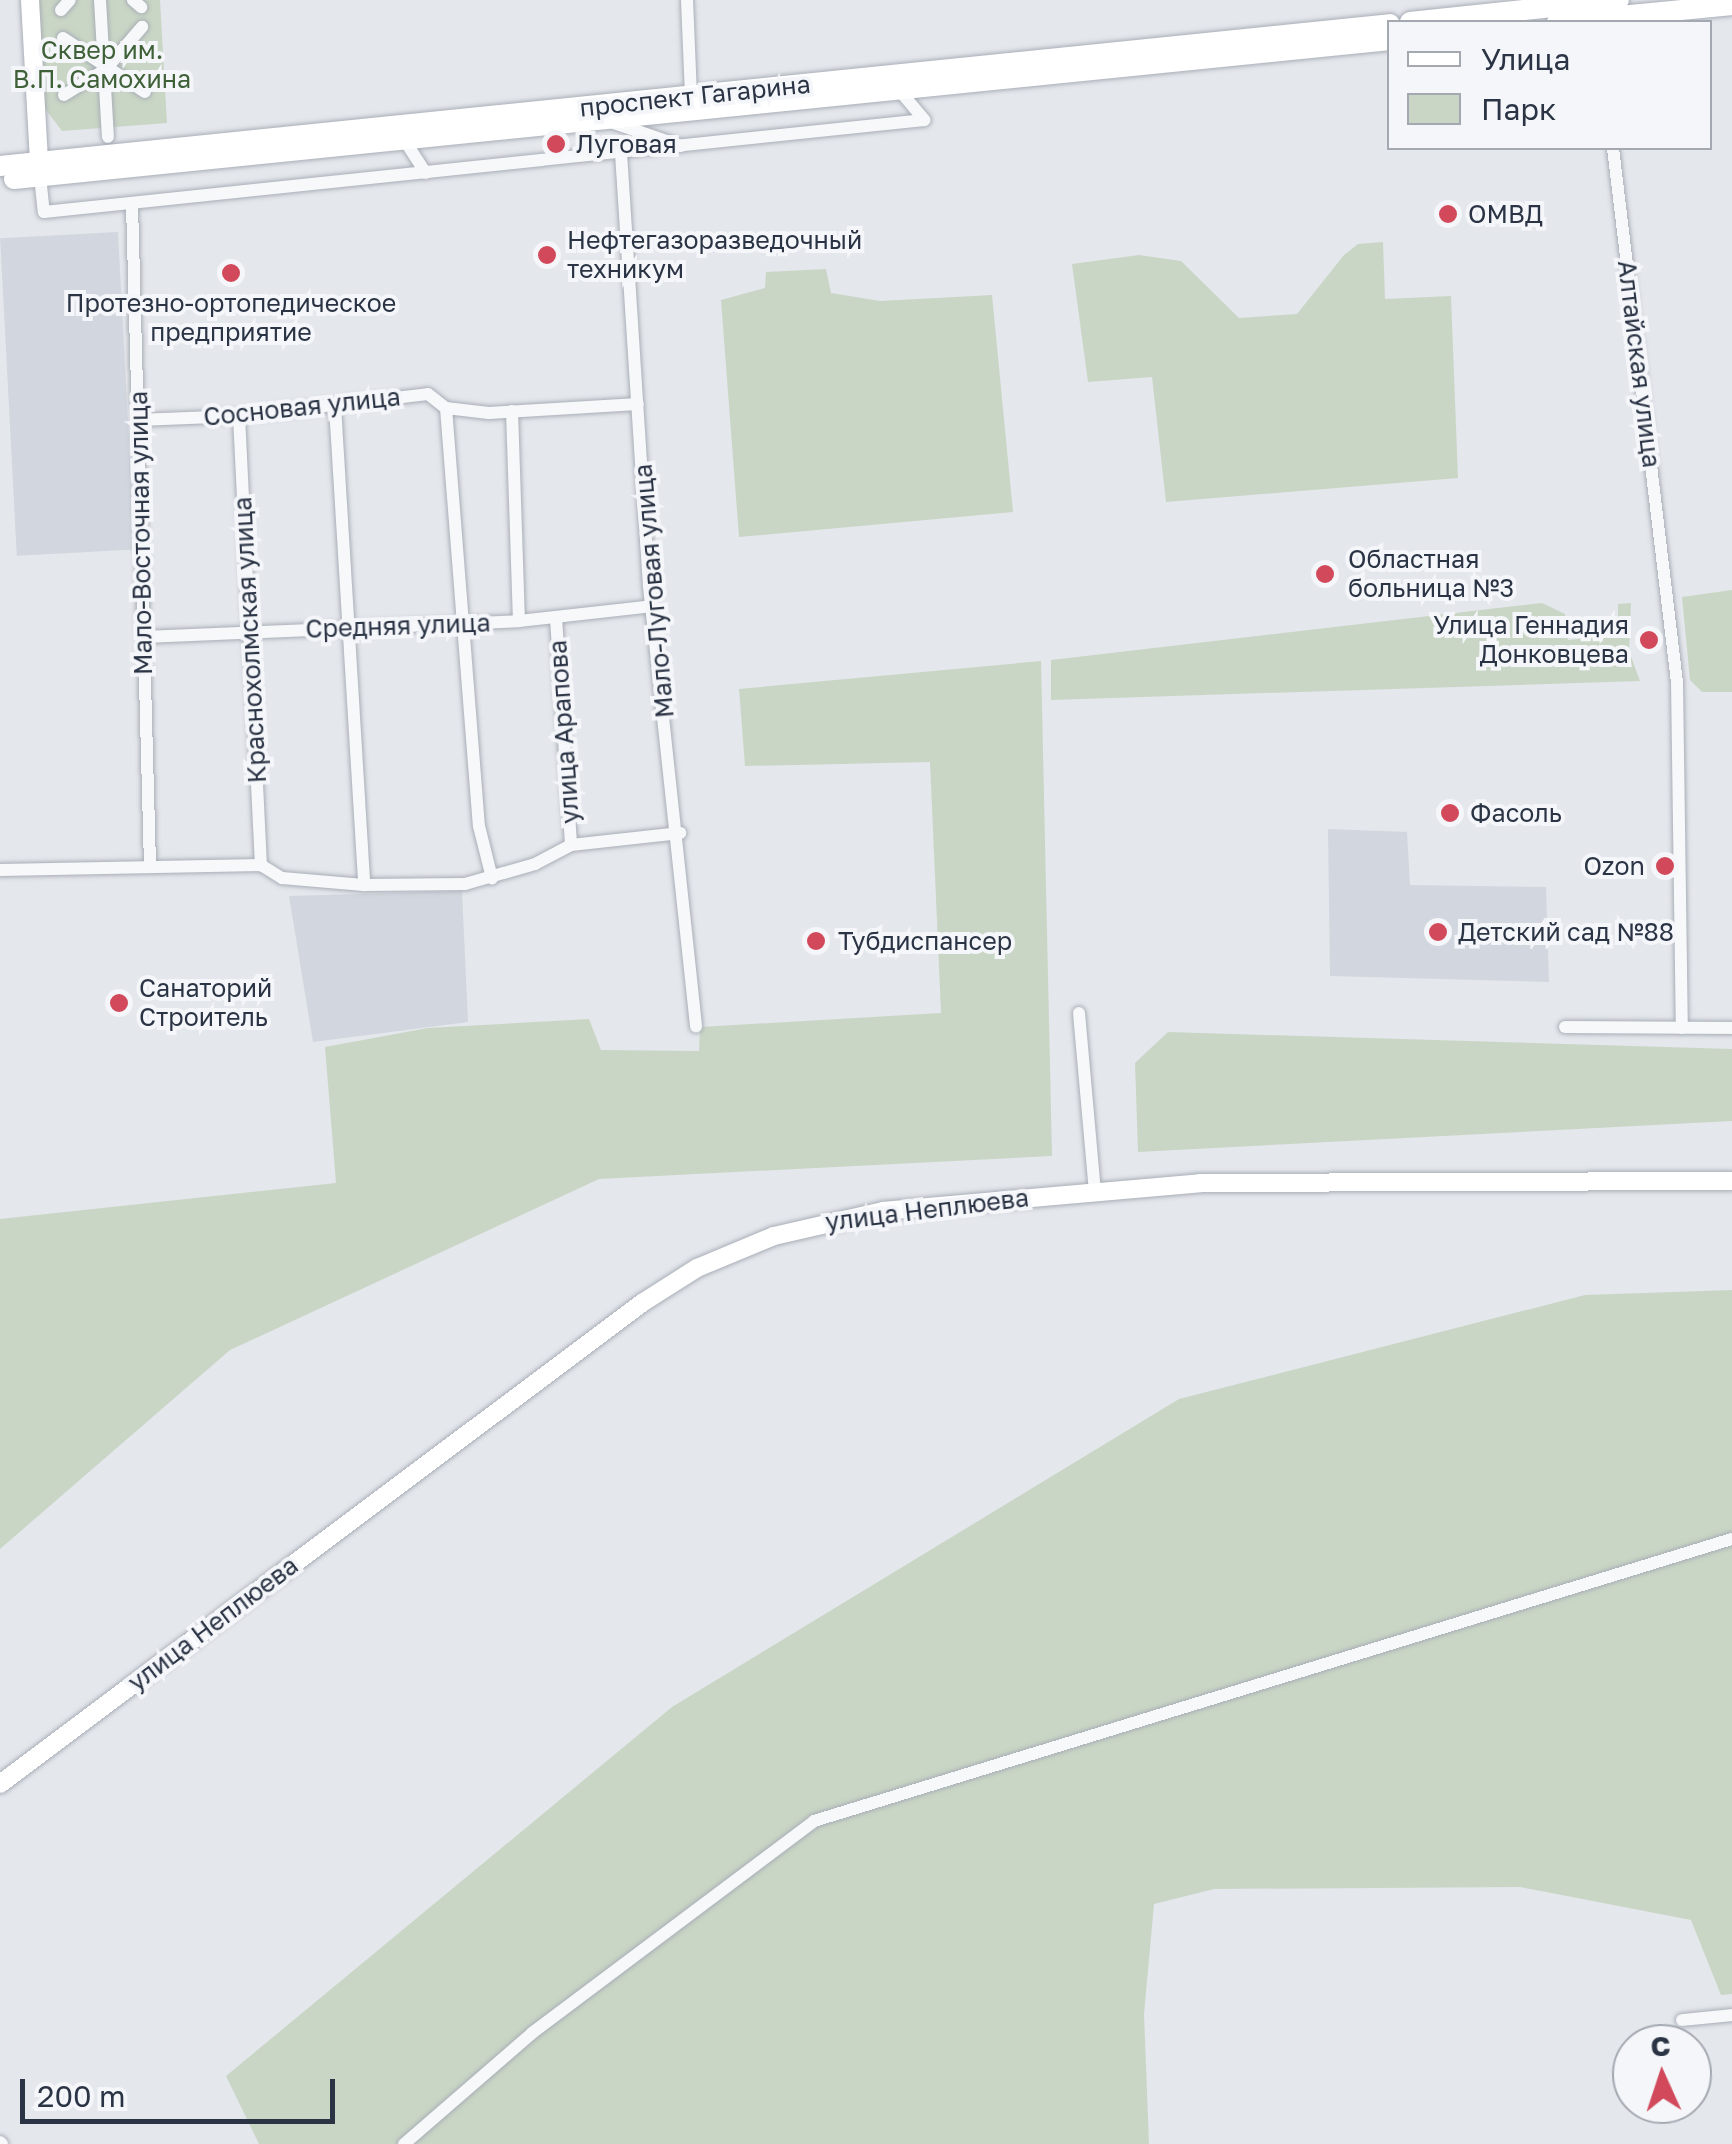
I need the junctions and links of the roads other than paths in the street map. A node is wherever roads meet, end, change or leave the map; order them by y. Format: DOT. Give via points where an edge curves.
graph roads {
  1 [pos="30,0"];
  2 [pos="100,0"];
  3 [pos="687,0"];
  4 [pos="1619,0"];
  5 [pos="1732,6"];
  6 [pos="1452,14"];
  7 [pos="1598,14"];
  8 [pos="1420,20"];
  9 [pos="1567,20"];
  10 [pos="1387,24"];
  11 [pos="142,27"];
  12 [pos="63,38"];
  13 [pos="1387,40"];
  14 [pos="105,70"];
  15 [pos="900,91"];
  16 [pos="145,92"];
  17 [pos="64,95"];
  18 [pos="691,96"];
  19 [pos="607,120"];
  20 [pos="108,137"];
  21 [pos="405,141"];
  22 [pos="684,147"];
  23 [pos="1613,150"];
  24 [pos="621,153"];
  25 [pos="0,166"];
  26 [pos="39,169"];
  27 [pos="426,173"];
  28 [pos="0,180"];
  29 [pos="132,204"];
  30 [pos="638,404"];
  31 [pos="335,406"];
  32 [pos="446,408"];
  33 [pos="512,411"];
  34 [pos="239,416"];
  35 [pos="138,420"];
  36 [pos="652,606"];
  37 [pos="556,618"];
  38 [pos="520,620"];
  39 [pos="464,624"];
  40 [pos="352,627"];
  41 [pos="249,632"];
  42 [pos="144,638"];
  43 [pos="680,834"];
  44 [pos="571,845"];
  45 [pos="150,863"];
  46 [pos="261,865"];
  47 [pos="0,870"];
  48 [pos="492,878"];
  49 [pos="364,885"];
  50 [pos="1079,1013"];
  51 [pos="696,1027"];
  52 [pos="1564,1027"];
  53 [pos="1682,1028"];
  54 [pos="1732,1028"];
  55 [pos="1732,1181"];
  56 [pos="1095,1191"];
  57 [pos="1732,1539"];
  58 [pos="0,1784"];
  59 [pos="1732,2015"];
  60 [pos="1682,2020"];
  61 [pos="404,2144"];
  1 -- 26 [label="main road"];
  2 -- 14 [label="street"];
  3 -- 18 [label="street"];
  4 -- 7 [label="main road"];
  5 -- 7 [label="main road"];
  6 -- 7 [label="main road"];
  6 -- 8 [label="main road"];
  7 -- 9 [label="main road"];
  10 -- 18 [label="main road, проспект Гагарина"];
  11 -- 14 [label="street"];
  12 -- 14 [label="street"];
  13 -- 15 [label="main road, проспект Гагарина"];
  14 -- 16 [label="street"];
  14 -- 17 [label="street"];
  14 -- 20 [label="street"];
  15 -- 19 [label="main road, проспект Гагарина"];
  15 -- 22 [label="street" via="924,120"];
  18 -- 26 [label="main road, проспект Гагарина"];
  19 -- 21 [label="main road, проспект Гагарина"];
  19 -- 22 [label="street"];
  21 -- 26 [label="main road, проспект Гагарина"];
  21 -- 27 [label="street"];
  22 -- 24 [label="street"];
  23 -- 53 [label="street, Алтайская улица" via="1678,693"];
  24 -- 27 [label="street"];
  24 -- 30 [label="street, Мало-Луговая улица"];
  25 -- 26 [label="main road, проспект Гагарина"];
  26 -- 28 [label="main road, проспект Гагарина"];
  26 -- 29 [label="street" via="44,212"];
  27 -- 29 [label="street"];
  29 -- 35 [label="street, Мало-Восточная улица"];
  30 -- 33 [label="street, Сосновая улица"];
  30 -- 36 [label="street, Мало-Луговая улица"];
  31 -- 32 [label="street, Сосновая улица" via="428,394"];
  31 -- 34 [label="street, Сосновая улица"];
  31 -- 40 [label="street"];
  32 -- 33 [label="street, Сосновая улица"];
  32 -- 39 [label="street"];
  33 -- 38 [label="street, улица Арапова"];
  34 -- 35 [label="street, Сосновая улица"];
  34 -- 41 [label="street, Краснохолмская улица"];
  35 -- 42 [label="street, Мало-Восточная улица"];
  36 -- 37 [label="street, Средняя улица"];
  36 -- 43 [label="street, Мало-Луговая улица"];
  37 -- 38 [label="street, Средняя улица"];
  37 -- 44 [label="street, улица Арапова"];
  38 -- 39 [label="street, Средняя улица"];
  39 -- 40 [label="street, Средняя улица"];
  39 -- 48 [label="street" via="479,826"];
  40 -- 41 [label="street, Средняя улица"];
  40 -- 49 [label="street"];
  41 -- 42 [label="street, Средняя улица"];
  41 -- 46 [label="street, Краснохолмская улица"];
  42 -- 45 [label="street, Мало-Восточная улица"];
  43 -- 44 [label="street"];
  43 -- 51 [label="street, Мало-Луговая улица"];
  44 -- 48 [label="street"];
  45 -- 46 [label="street" via="174,870"];
  45 -- 47 [label="street"];
  46 -- 49 [label="street" via="282,878"];
  48 -- 49 [label="street"];
  50 -- 56 [label="street"];
  52 -- 53 [label="street"];
  53 -- 54 [label="street"];
  55 -- 56 [label="main road, улица Неплюева" via="1311,1178"];
  56 -- 58 [label="main road, улица Неплюева" via="852,1215 774,1236 697,1268 576,1351"];
  57 -- 61 [label="street" via="814,1821 532,2033"];
  59 -- 60 [label="street"];
}
